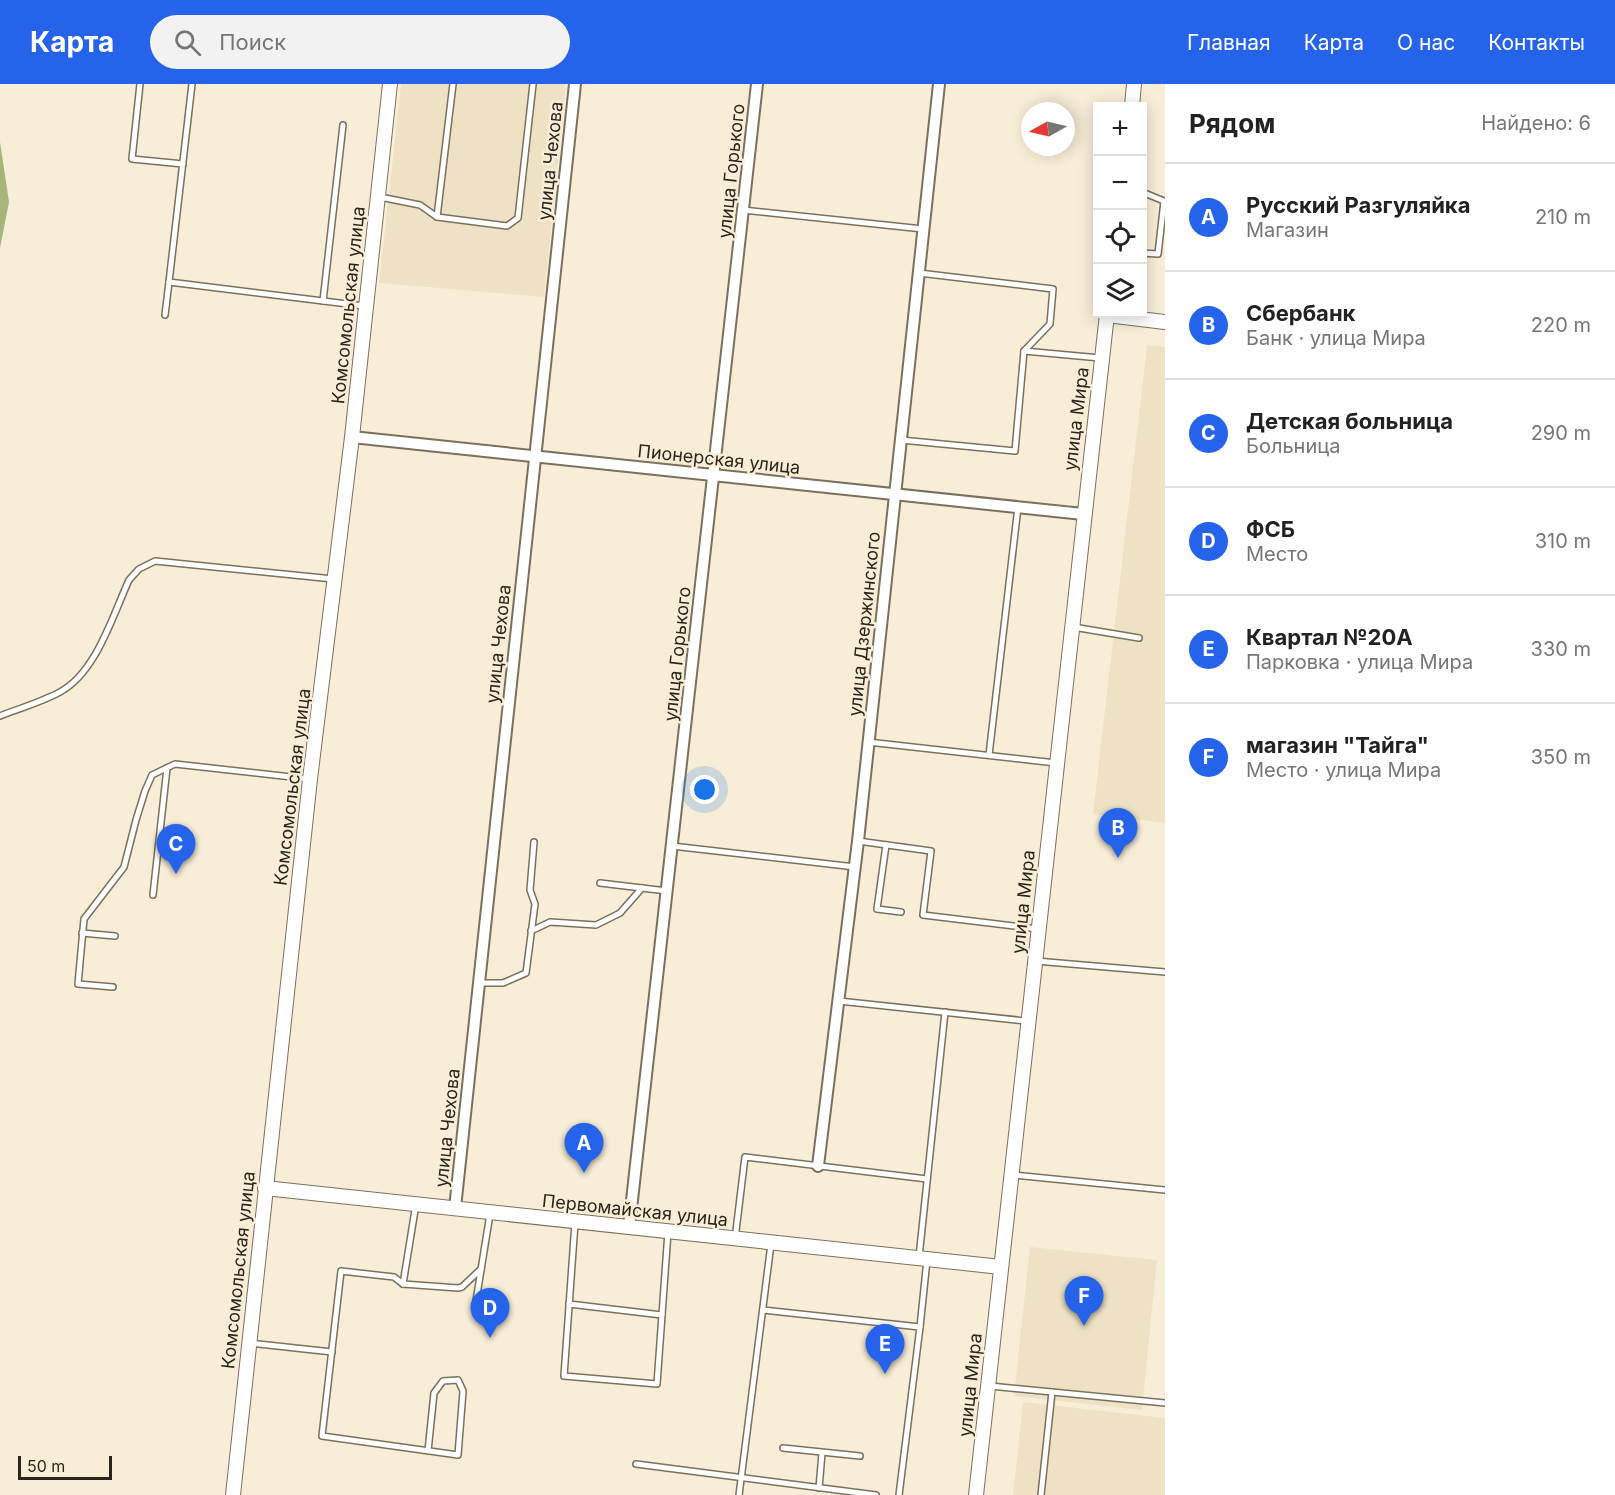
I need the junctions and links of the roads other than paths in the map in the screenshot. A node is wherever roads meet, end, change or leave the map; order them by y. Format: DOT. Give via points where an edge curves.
graph roads {
  1 [pos="141,84"];
  2 [pos="192,84"];
  3 [pos="390,84"];
  4 [pos="453,84"];
  5 [pos="533,84"];
  6 [pos="575,84"];
  7 [pos="757,84"];
  8 [pos="939,84"];
  9 [pos="1134,84"];
  10 [pos="1132,102"];
  11 [pos="343,125"];
  12 [pos="183,164"];
  13 [pos="1147,194"];
  14 [pos="378,196"];
  15 [pos="743,210"];
  16 [pos="437,217"];
  17 [pos="923,229"];
  18 [pos="1147,253"];
  19 [pos="1162,255"];
  20 [pos="918,273"];
  21 [pos="169,282"];
  22 [pos="323,301"];
  23 [pos="366,306"];
  24 [pos="165,315"];
  25 [pos="1106,318"];
  26 [pos="1136,318"];
  27 [pos="1165,322"];
  28 [pos="1024,351"];
  29 [pos="1101,358"];
  30 [pos="352,437"];
  31 [pos="900,440"];
  32 [pos="535,456"];
  33 [pos="713,475"];
  34 [pos="894,494"];
  35 [pos="1018,507"];
  36 [pos="1083,514"];
  37 [pos="334,579"];
  38 [pos="1071,627"];
  39 [pos="1139,638"];
  40 [pos="0,716"];
  41 [pos="868,742"];
  42 [pos="989,755"];
  43 [pos="1056,763"];
  44 [pos="167,768"];
  45 [pos="310,779"];
  46 [pos="858,841"];
  47 [pos="534,842"];
  48 [pos="885,845"];
  49 [pos="672,846"];
  50 [pos="855,867"];
  51 [pos="600,882"];
  52 [pos="642,888"];
  53 [pos="667,891"];
  54 [pos="153,894"];
  55 [pos="902,912"];
  56 [pos="1038,929"];
  57 [pos="531,931"];
  58 [pos="82,933"];
  59 [pos="115,936"];
  60 [pos="1034,961"];
  61 [pos="1165,972"];
  62 [pos="479,983"];
  63 [pos="113,987"];
  64 [pos="838,1001"];
  65 [pos="945,1012"];
  66 [pos="1028,1021"];
  67 [pos="818,1166"];
  68 [pos="1011,1174"];
  69 [pos="927,1179"];
  70 [pos="265,1188"];
  71 [pos="1165,1190"];
  72 [pos="416,1204"];
  73 [pos="455,1208"];
  74 [pos="490,1212"];
  75 [pos="575,1221"];
  76 [pos="630,1227"];
  77 [pos="668,1231"];
  78 [pos="735,1239"];
  79 [pos="771,1243"];
  80 [pos="923,1259"];
  81 [pos="1001,1267"];
  82 [pos="481,1269"];
  83 [pos="403,1284"];
  84 [pos="476,1301"];
  85 [pos="569,1304"];
  86 [pos="763,1310"];
  87 [pos="662,1315"];
  88 [pos="920,1327"];
  89 [pos="249,1343"];
  90 [pos="332,1352"];
  91 [pos="988,1386"];
  92 [pos="1052,1392"];
  93 [pos="1165,1403"];
  94 [pos="783,1448"];
  95 [pos="428,1451"];
  96 [pos="822,1453"];
  97 [pos="860,1456"];
  98 [pos="636,1464"];
  99 [pos="741,1478"];
  100 [pos="819,1488"];
  101 [pos="233,1495"];
  102 [pos="739,1495"];
  103 [pos="876,1495"];
  104 [pos="899,1495"];
  105 [pos="976,1495"];
  106 [pos="1041,1495"];
  1 -- 12 [label="lane" via="132,159"];
  2 -- 12 [label="lane"];
  3 -- 14 [label="street, Комсомольская улица"];
  4 -- 16 [label="lane"];
  5 -- 16 [label="lane" via="518,218 507,226"];
  6 -- 32 [label="street, улица Чехова"];
  7 -- 15 [label="street, улица Горького"];
  8 -- 17 [label="street, улица Дзержинского"];
  9 -- 10 [label="street"];
  11 -- 22 [label="lane"];
  12 -- 21 [label="lane"];
  13 -- 19 [label="lane" via="1164,201"];
  14 -- 16 [label="lane" via="420,205"];
  14 -- 23 [label="street, Комсомольская улица"];
  15 -- 17 [label="lane"];
  15 -- 33 [label="street, улица Горького"];
  17 -- 20 [label="street, улица Дзержинского"];
  18 -- 19 [label="lane"];
  20 -- 28 [label="lane" via="1053,289 1050,324"];
  20 -- 31 [label="street, улица Дзержинского"];
  21 -- 22 [label="lane"];
  21 -- 24 [label="lane"];
  22 -- 23 [label="lane"];
  23 -- 30 [label="street, Комсомольская улица"];
  25 -- 29 [label="street, улица Мира"];
  26 -- 27 [label="street"];
  28 -- 29 [label="lane"];
  28 -- 31 [label="lane" via="1016,451"];
  29 -- 36 [label="street, улица Мира"];
  30 -- 32 [label="street, Пионерская улица"];
  30 -- 37 [label="street, Комсомольская улица"];
  31 -- 34 [label="street, улица Дзержинского"];
  32 -- 33 [label="street, Пионерская улица"];
  32 -- 62 [label="street, улица Чехова"];
  33 -- 34 [label="street, Пионерская улица"];
  33 -- 49 [label="street, улица Горького"];
  34 -- 35 [label="street, Пионерская улица"];
  34 -- 41 [label="street, улица Дзержинского"];
  35 -- 36 [label="street, Пионерская улица"];
  35 -- 42 [label="lane"];
  36 -- 38 [label="street, улица Мира"];
  37 -- 40 [label="lane" via="155,561 138,569 129,580 93,659 74,683"];
  37 -- 45 [label="street, Комсомольская улица"];
  38 -- 39 [label="lane"];
  38 -- 43 [label="street, улица Мира"];
  41 -- 42 [label="lane"];
  41 -- 46 [label="street, улица Дзержинского"];
  42 -- 43 [label="lane"];
  43 -- 56 [label="street, улица Мира"];
  44 -- 45 [label="lane" via="175,764"];
  44 -- 54 [label="lane"];
  44 -- 58 [label="lane" via="153,775 145,790 124,867 84,919"];
  45 -- 70 [label="street, Комсомольская улица"];
  46 -- 48 [label="lane"];
  46 -- 50 [label="street, улица Дзержинского"];
  47 -- 57 [label="lane" via="530,890 535,904"];
  48 -- 55 [label="lane" via="877,909"];
  48 -- 56 [label="lane" via="931,851 923,915"];
  49 -- 50 [label="lane"];
  49 -- 53 [label="street, улица Горького"];
  50 -- 64 [label="street, улица Дзержинского"];
  51 -- 52 [label="lane"];
  52 -- 53 [label="lane"];
  52 -- 57 [label="lane" via="620,913 596,925 550,922"];
  53 -- 76 [label="street, улица Горького"];
  56 -- 60 [label="street, улица Мира"];
  57 -- 62 [label="lane" via="526,973 503,983"];
  58 -- 59 [label="lane"];
  58 -- 63 [label="lane" via="78,984"];
  60 -- 61 [label="lane"];
  60 -- 66 [label="street, улица Мира"];
  62 -- 73 [label="street, улица Чехова"];
  64 -- 65 [label="lane"];
  64 -- 67 [label="street, улица Дзержинского"];
  65 -- 66 [label="lane"];
  65 -- 69 [label="lane"];
  66 -- 68 [label="street, улица Мира"];
  67 -- 69 [label="lane"];
  67 -- 78 [label="lane" via="745,1157"];
  68 -- 71 [label="lane"];
  68 -- 81 [label="street, улица Мира"];
  69 -- 80 [label="lane"];
  70 -- 72 [label="street, Первомайская улица"];
  70 -- 89 [label="street, Комсомольская улица"];
  72 -- 73 [label="street, Первомайская улица"];
  72 -- 83 [label="lane"];
  73 -- 74 [label="street, Первомайская улица"];
  74 -- 75 [label="street, Первомайская улица"];
  74 -- 82 [label="lane"];
  75 -- 76 [label="street, Первомайская улица"];
  75 -- 85 [label="lane"];
  76 -- 77 [label="street, Первомайская улица"];
  77 -- 78 [label="street, Первомайская улица"];
  77 -- 87 [label="lane"];
  78 -- 79 [label="street, Первомайская улица"];
  79 -- 80 [label="street, Первомайская улица"];
  79 -- 86 [label="lane"];
  80 -- 81 [label="street, Первомайская улица"];
  80 -- 88 [label="lane"];
  81 -- 91 [label="street, улица Мира"];
  82 -- 83 [label="lane" via="458,1288"];
  82 -- 84 [label="lane"];
  83 -- 90 [label="lane" via="394,1277 341,1271"];
  85 -- 87 [label="lane"];
  85 -- 87 [label="lane" via="564,1376 657,1384"];
  86 -- 88 [label="lane"];
  86 -- 99 [label="lane"];
  88 -- 104 [label="lane"];
  89 -- 90 [label="lane"];
  89 -- 101 [label="street, Комсомольская улица"];
  90 -- 95 [label="lane" via="322,1436"];
  91 -- 92 [label="lane"];
  91 -- 105 [label="street, улица Мира"];
  92 -- 93 [label="lane"];
  92 -- 106 [label="lane"];
  94 -- 96 [label="lane"];
  95 -- 95 [label="lane" via="458,1455 463,1391 458,1380 443,1381 434,1393"];
  96 -- 97 [label="lane"];
  96 -- 100 [label="lane"];
  98 -- 99 [label="lane"];
  99 -- 100 [label="lane"];
  99 -- 102 [label="lane"];
  100 -- 103 [label="lane"];
}
